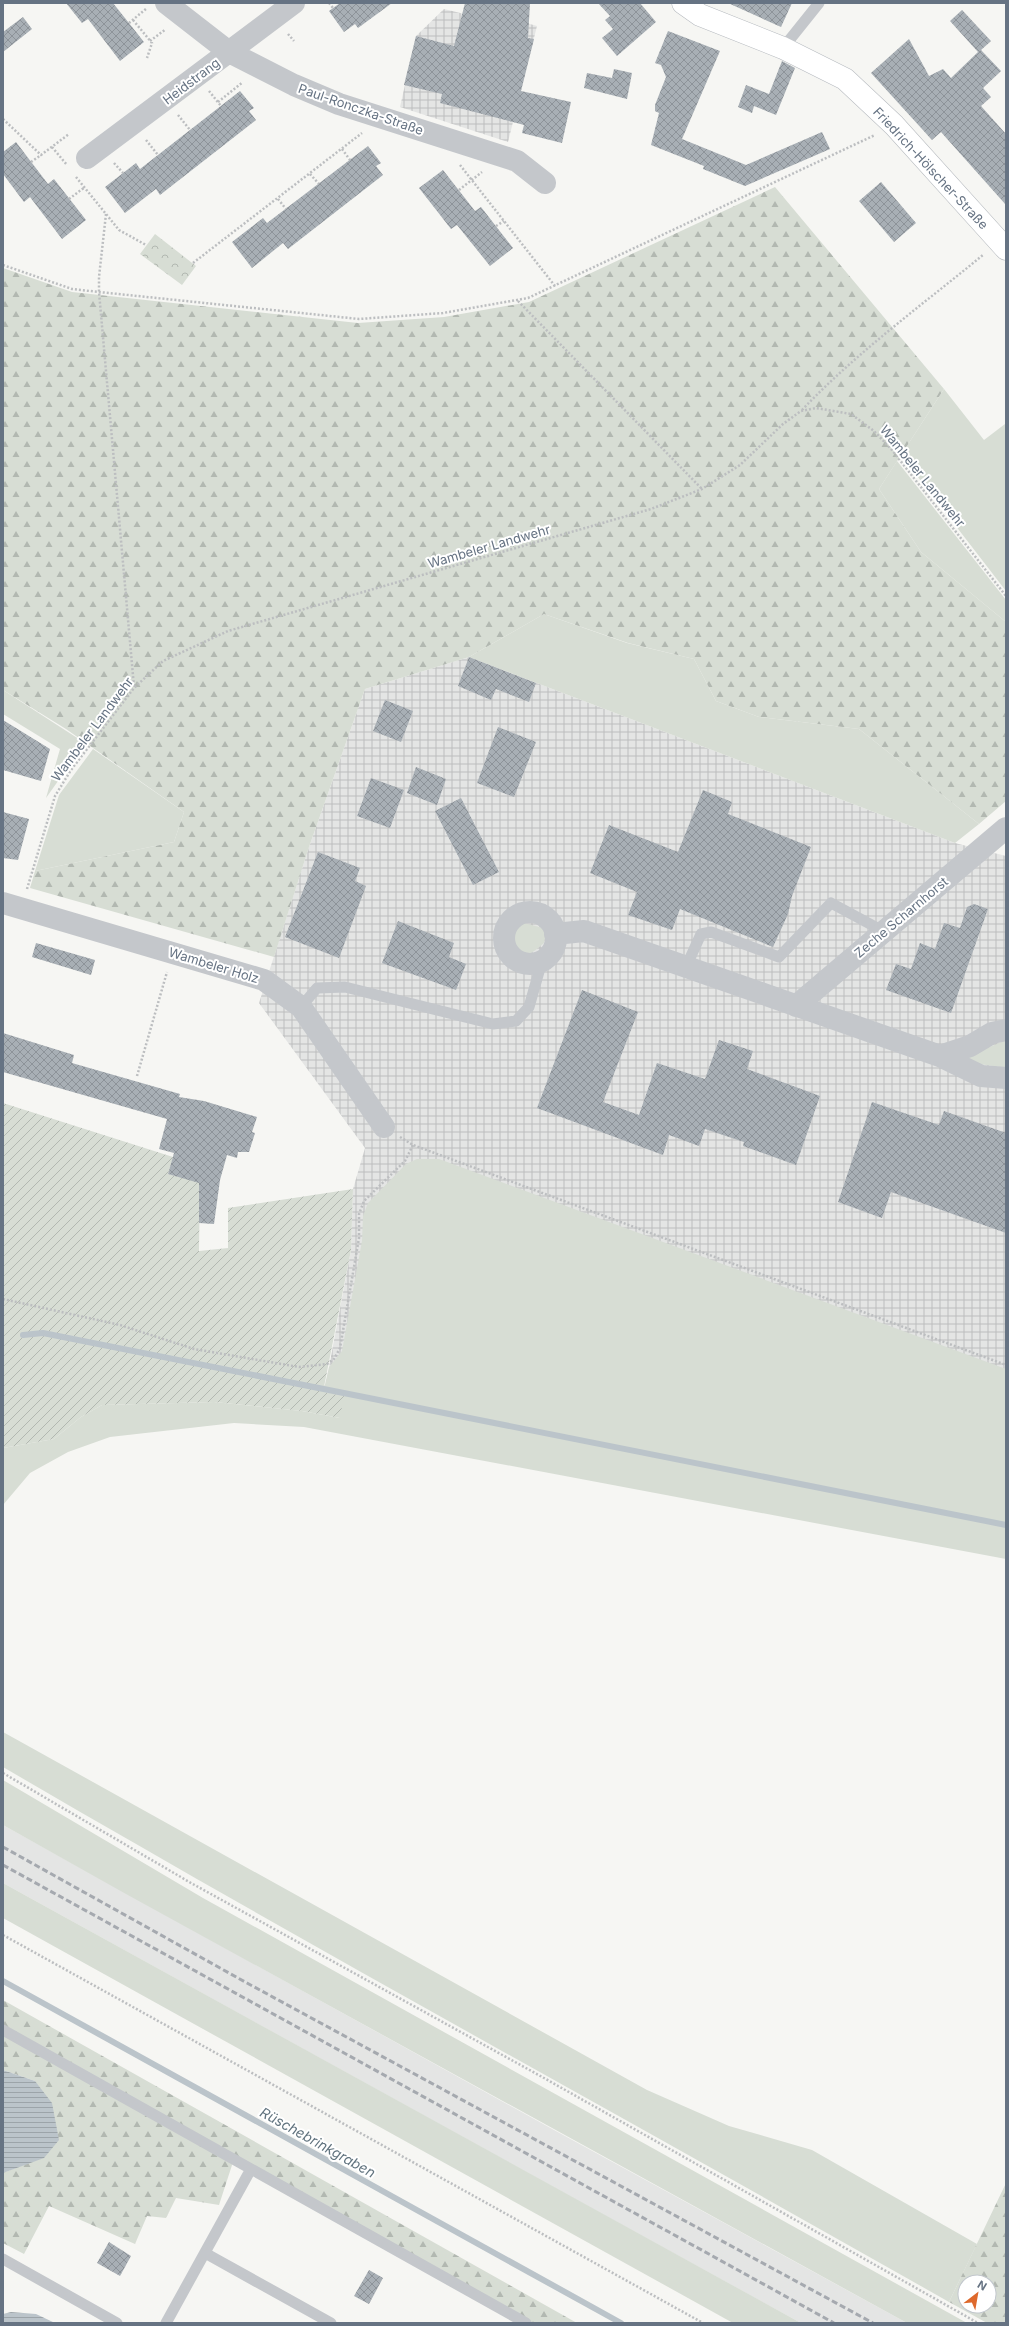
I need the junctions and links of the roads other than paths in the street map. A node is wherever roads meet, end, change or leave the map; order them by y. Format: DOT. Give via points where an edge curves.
graph roads {
  1 [pos="294,3"];
  2 [pos="683,3"];
  3 [pos="819,3"];
  4 [pos="158,4"];
  5 [pos="783,48"];
  6 [pos="229,52"];
  7 [pos="87,158"];
  8 [pos="545,183"];
  9 [pos="1003,246"];
  10 [pos="1006,828"];
  11 [pos="12,906"];
  12 [pos="883,931"];
  13 [pos="555,934"];
  14 [pos="542,961"];
  15 [pos="686,967"];
  16 [pos="796,1006"];
  17 [pos="301,1007"];
  18 [pos="1006,1030"];
  19 [pos="940,1056"];
  20 [pos="1006,1078"];
  21 [pos="384,1127"];
  22 [pos="3,2030"];
  23 [pos="251,2169"];
  24 [pos="205,2253"];
  25 [pos="3,2259"];
  26 [pos="117,2323"];
  27 [pos="166,2323"];
  28 [pos="331,2323"];
  29 [pos="526,2323"];
  1 -- 6 [label="street, Heidstrang"];
  2 -- 5 [label="street, Friedrich-Hölscher-Straße" via="700,15"];
  3 -- 5 [label="lane"];
  4 -- 6 [label="street, Paul-Ronczka-Straße"];
  5 -- 9 [label="street, Friedrich-Hölscher-Straße" via="844,79 894,125"];
  6 -- 7 [label="street, Heidstrang"];
  6 -- 8 [label="street, Paul-Ronczka-Straße" via="294,86 339,104 517,161"];
  10 -- 12 [label="street, Zeche Scharnhorst"];
  11 -- 17 [label="street, Wambeler Holz" via="264,980"];
  12 -- 15 [label="lane" via="831,903 779,956 706,932 701,934"];
  12 -- 16 [label="street, Zeche Scharnhorst"];
  13 -- 14 [label="street" via="556,941 551,953"];
  13 -- 14 [label="street" via="547,918 530,912 513,918 506,927 504,936 508,953 515,960 533,964"];
  13 -- 15 [label="street" via="584,931"];
  14 -- 17 [label="lane" via="529,1007 516,1021 493,1024 345,987 317,988"];
  15 -- 16 [label="street"];
  16 -- 19 [label="street"];
  17 -- 21 [label="street, Wambeler Holz"];
  18 -- 19 [label="street" via="992,1033 970,1046"];
  19 -- 20 [label="street" via="981,1076"];
  22 -- 23 [label="lane"];
  23 -- 24 [label="lane"];
  23 -- 29 [label="lane"];
  24 -- 27 [label="lane"];
  24 -- 28 [label="lane"];
  25 -- 26 [label="lane"];
}
